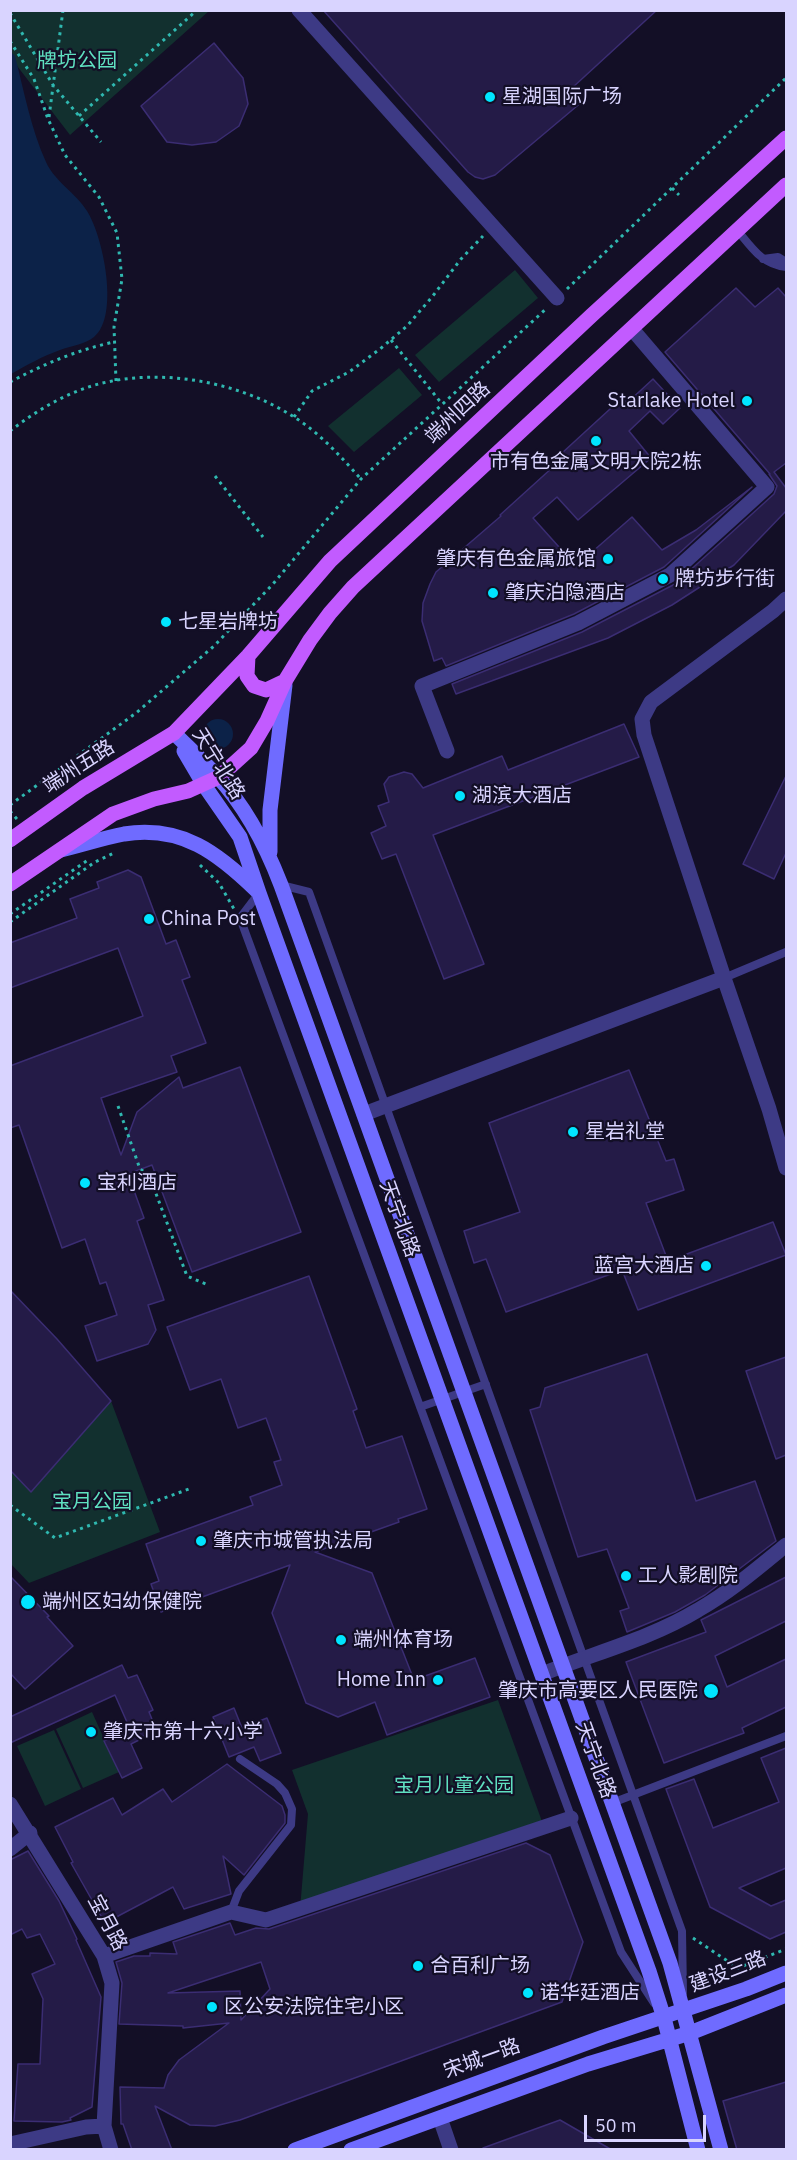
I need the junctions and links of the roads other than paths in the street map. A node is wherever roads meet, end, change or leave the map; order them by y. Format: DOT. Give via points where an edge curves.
graph roads {
  1 [pos="308,14"];
  2 [pos="786,138"];
  3 [pos="786,185"];
  4 [pos="738,231"];
  5 [pos="763,259"];
  6 [pos="786,262"];
  7 [pos="786,267"];
  8 [pos="557,298"];
  9 [pos="632,329"];
  10 [pos="786,599"];
  11 [pos="248,656"];
  12 [pos="285,681"];
  13 [pos="174,733"];
  14 [pos="447,751"];
  15 [pos="219,777"];
  16 [pos="204,785"];
  17 [pos="10,840"];
  18 [pos="57,851"];
  19 [pos="270,855"];
  20 [pos="10,884"];
  21 [pos="281,885"];
  22 [pos="259,894"];
  23 [pos="786,952"];
  24 [pos="724,978"];
  25 [pos="386,1106"];
  26 [pos="364,1114"];
  27 [pos="786,1167"];
  28 [pos="486,1384"];
  29 [pos="464,1392"];
  30 [pos="442,1400"];
  31 [pos="420,1407"];
  32 [pos="786,1545"];
  33 [pos="584,1658"];
  34 [pos="562,1665"];
  35 [pos="542,1674"];
  36 [pos="786,1736"];
  37 [pos="240,1759"];
  38 [pos="633,1794"];
  39 [pos="612,1803"];
  40 [pos="10,1804"];
  41 [pos="572,1818"];
  42 [pos="30,1833"];
  43 [pos="10,1849"];
  44 [pos="231,1912"];
  45 [pos="104,1956"];
  46 [pos="786,1973"];
  47 [pos="786,1995"];
  48 [pos="684,2011"];
  49 [pos="664,2018"];
  50 [pos="690,2032"];
  51 [pos="670,2039"];
  52 [pos="440,2118"];
  53 [pos="104,2126"];
  54 [pos="10,2144"];
  55 [pos="111,2150"];
  56 [pos="295,2150"];
  57 [pos="351,2150"];
  58 [pos="451,2150"];
  59 [pos="698,2150"];
  60 [pos="721,2150"];
  1 -- 8 [label="street"];
  2 -- 11 [label="main road, 端州四路" via="330,561"];
  3 -- 4 [label="main road"];
  4 -- 5 [label="lane"];
  4 -- 9 [label="main road"];
  5 -- 6 [label="lane" via="778,257"];
  5 -- 7 [label="lane"];
  9 -- 12 [label="main road" via="353,587 317,631"];
  9 -- 14 [label="street" via="767,487 670,575 578,623 422,686"];
  10 -- 24 [label="street" via="651,702 642,719"];
  11 -- 12 [label="main road" via="247,676 254,686 266,690"];
  11 -- 13 [label="main road, 端州四路"];
  12 -- 15 [label="main road" via="251,748"];
  12 -- 19 [label="main road" via="271,801"];
  13 -- 15 [label="main road, 天宁北路"];
  13 -- 16 [label="main road, 天宁北路"];
  13 -- 17 [label="main road, 端州五路" via="83,788"];
  15 -- 16 [label="main road"];
  15 -- 19 [label="main road, 天宁北路"];
  16 -- 18 [label="main road" via="113,814"];
  16 -- 22 [label="main road, 天宁北路" via="240,837"];
  18 -- 20 [label="main road"];
  18 -- 22 [label="main road" via="124,834 165,834 210,851"];
  19 -- 21 [label="main road, 天宁北路"];
  21 -- 25 [label="lane" via="309,892"];
  21 -- 26 [label="main road, 天宁北路"];
  22 -- 30 [label="main road, 天宁北路"];
  22 -- 31 [label="lane" via="240,918"];
  23 -- 24 [label="lane"];
  24 -- 25 [label="street"];
  24 -- 27 [label="street"];
  25 -- 26 [label="street"];
  25 -- 28 [label="lane"];
  26 -- 29 [label="main road, 天宁北路"];
  28 -- 29 [label="lane"];
  28 -- 33 [label="lane"];
  29 -- 30 [label="lane"];
  29 -- 34 [label="main road, 天宁北路"];
  30 -- 31 [label="lane"];
  30 -- 35 [label="main road, 天宁北路"];
  31 -- 41 [label="lane"];
  32 -- 33 [label="street" via="698,1611 651,1634"];
  33 -- 34 [label="street"];
  33 -- 38 [label="lane"];
  34 -- 35 [label="street"];
  34 -- 39 [label="main road, 天宁北路"];
  35 -- 49 [label="main road, 天宁北路"];
  36 -- 38 [label="lane"];
  37 -- 44 [label="lane" via="277,1784 292,1809 291,1825 240,1891"];
  38 -- 39 [label="lane"];
  38 -- 48 [label="lane" via="682,1931"];
  39 -- 48 [label="main road, 天宁北路"];
  40 -- 42 [label="street, 宝月路"];
  41 -- 44 [label="street" via="266,1920"];
  41 -- 49 [label="lane" via="621,1952"];
  42 -- 43 [label="street"];
  42 -- 45 [label="street, 宝月路"];
  44 -- 45 [label="street"];
  45 -- 53 [label="street, 宝月路" via="112,1983"];
  46 -- 48 [label="main road, 建设三路"];
  47 -- 50 [label="main road"];
  48 -- 49 [label="main road, 宋城一路"];
  48 -- 50 [label="main road, 天宁北路"];
  49 -- 51 [label="main road, 天宁北路"];
  49 -- 56 [label="main road, 宋城一路"];
  50 -- 51 [label="main road, 宋城一路"];
  50 -- 60 [label="main road, 天宁北路"];
  51 -- 52 [label="main road, 宋城一路"];
  51 -- 59 [label="main road, 天宁北路"];
  52 -- 57 [label="main road, 宋城一路"];
  52 -- 58 [label="street"];
  53 -- 54 [label="street"];
  53 -- 55 [label="street, 宝月路"];
}
